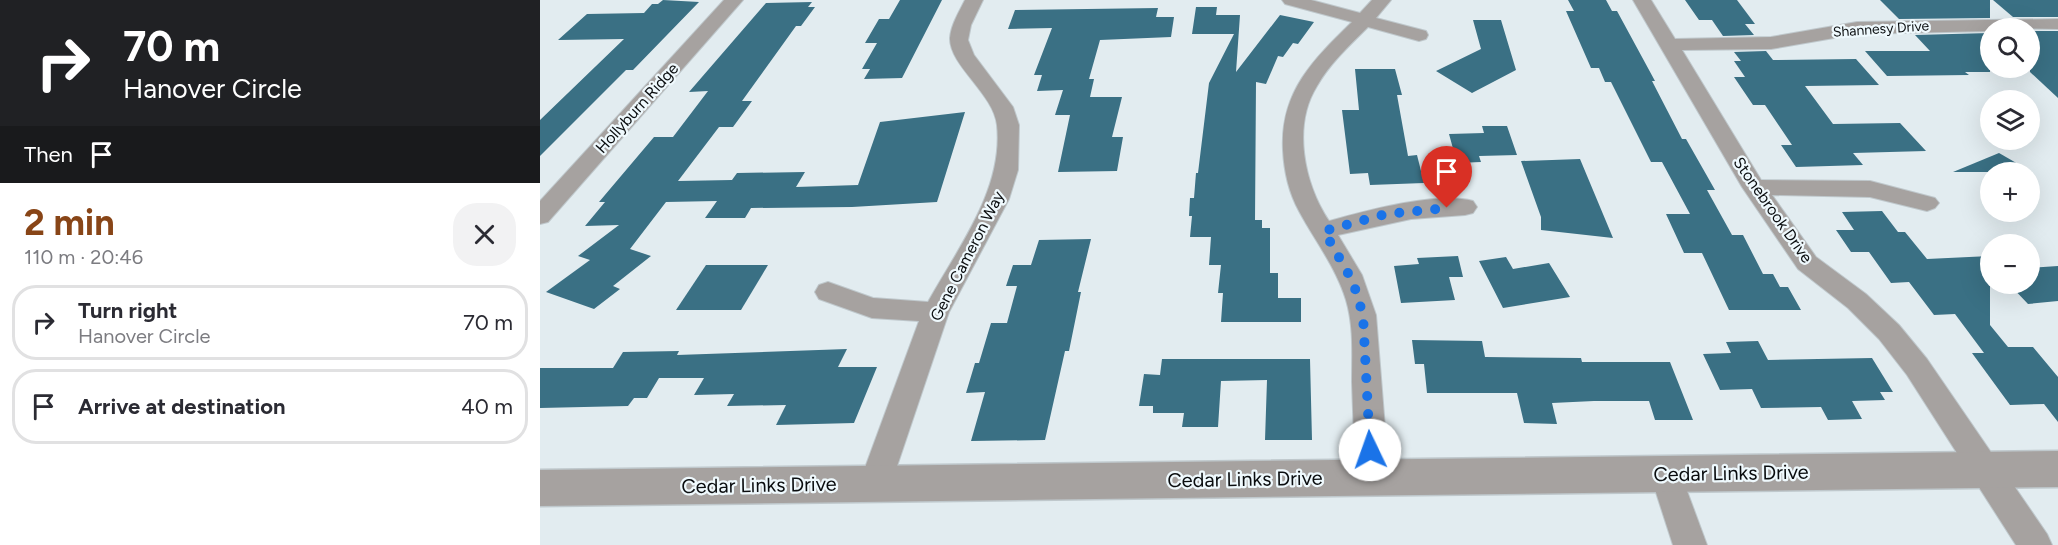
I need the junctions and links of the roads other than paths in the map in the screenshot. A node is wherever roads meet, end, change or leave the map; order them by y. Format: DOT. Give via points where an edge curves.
graph roads {
  1 [pos="734,0"];
  2 [pos="974,0"];
  3 [pos="1291,0"];
  4 [pos="1382,0"];
  5 [pos="1642,0"];
  6 [pos="1365,20"];
  7 [pos="2058,24"];
  8 [pos="1419,35"];
  9 [pos="1668,45"];
  10 [pos="1754,187"];
  11 [pos="1927,203"];
  12 [pos="1465,207"];
  13 [pos="540,216"];
  14 [pos="1324,231"];
  15 [pos="828,292"];
  16 [pos="936,312"];
  17 [pos="2058,469"];
  18 [pos="1986,470"];
  19 [pos="1666,474"];
  20 [pos="1372,478"];
  21 [pos="874,484"];
  22 [pos="540,488"];
  23 [pos="1690,545"];
  24 [pos="2035,545"];
  1 -- 13 [label="street, Hollyburn Ridge"];
  2 -- 16 [label="street, Gene Cameron Way" via="959,40 965,56 1003,107 1008,125 1007,170 998,200"];
  3 -- 6 [label="street"];
  4 -- 6 [label="street"];
  5 -- 9 [label="street, Stonebrook Drive"];
  6 -- 8 [label="street"];
  6 -- 14 [label="street" via="1310,78 1294,114 1291,143 1297,177"];
  7 -- 9 [label="street, Shannesy Drive" via="1857,27 1772,43"];
  9 -- 10 [label="street, Stonebrook Drive"];
  10 -- 11 [label="street" via="1870,189"];
  10 -- 18 [label="street, Stonebrook Drive" via="1807,263 1857,301 1889,332"];
  12 -- 14 [label="street" via="1386,214"];
  14 -- 20 [label="street" via="1353,282 1363,315"];
  15 -- 16 [label="street" via="872,308"];
  16 -- 21 [label="street, Gene Cameron Way"];
  17 -- 18 [label="street, Cedar Links Drive"];
  18 -- 19 [label="street, Cedar Links Drive"];
  18 -- 24 [label="street, Stonebrook Drive"];
  19 -- 20 [label="street, Cedar Links Drive"];
  19 -- 23 [label="street"];
  20 -- 21 [label="street, Cedar Links Drive"];
  21 -- 22 [label="street, Cedar Links Drive"];
}
